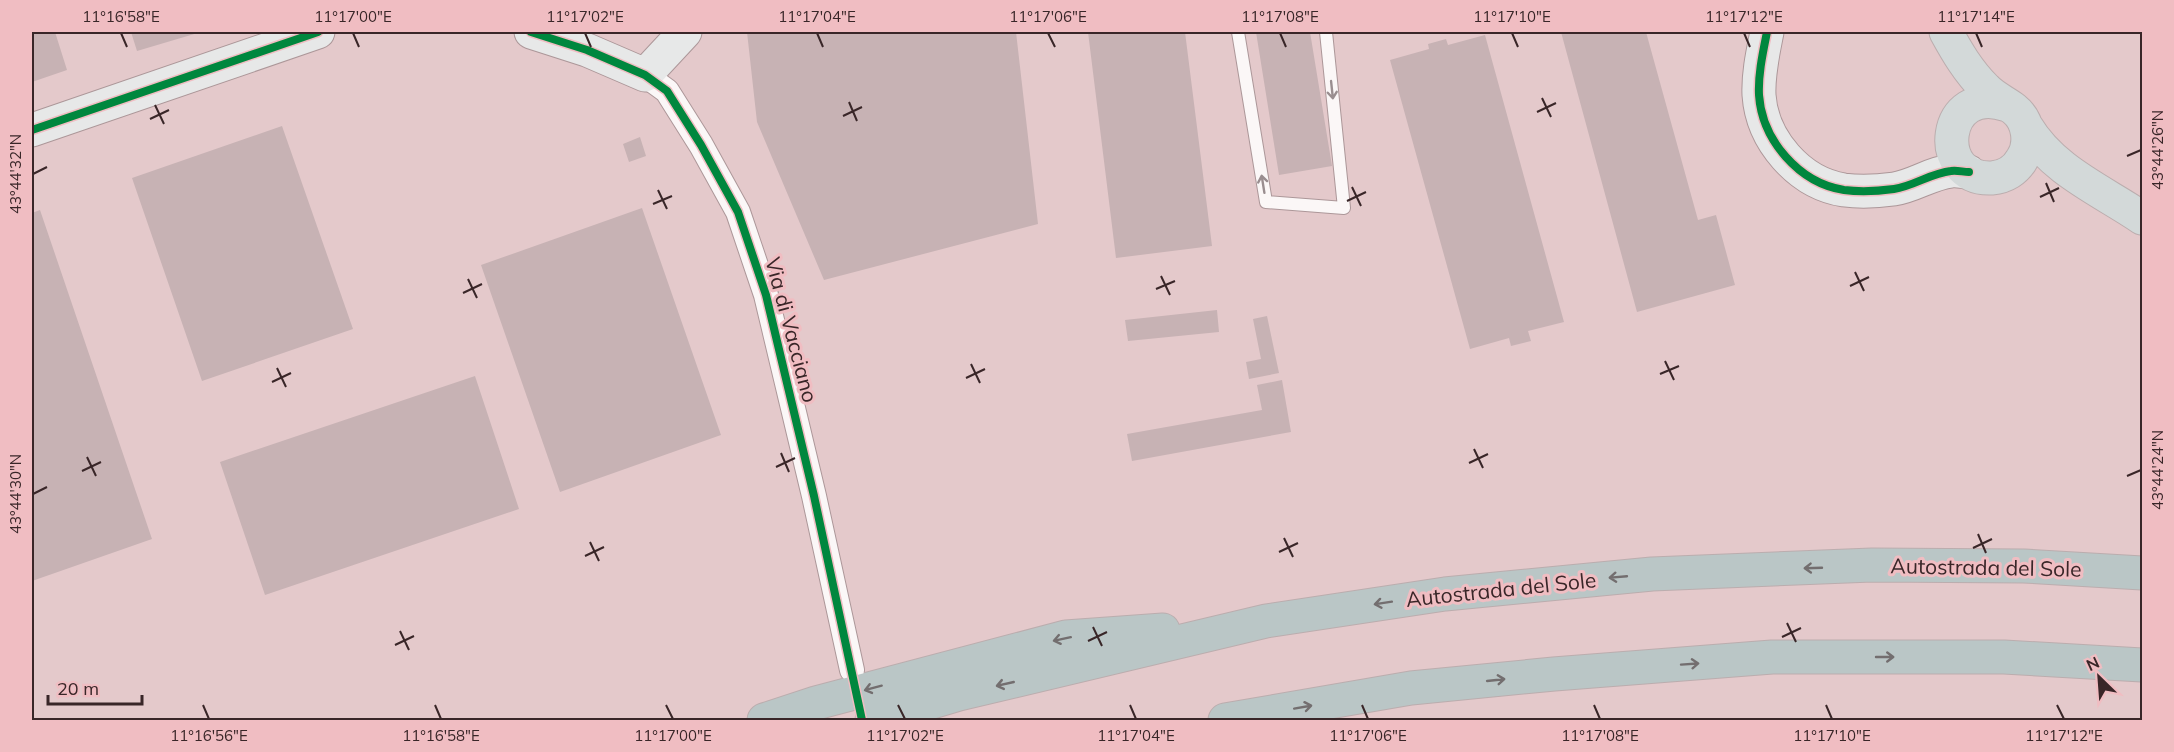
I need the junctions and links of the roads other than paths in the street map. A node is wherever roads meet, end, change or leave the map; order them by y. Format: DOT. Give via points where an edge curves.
graph roads {
  1 [pos="318,32"];
  2 [pos="531,32"];
  3 [pos="685,32"];
  4 [pos="1238,32"];
  5 [pos="1326,32"];
  6 [pos="1767,32"];
  7 [pos="1951,41"];
  8 [pos="645,75"];
  9 [pos="2016,116"];
  10 [pos="32,130"];
  11 [pos="1952,133"];
  12 [pos="1983,175"];
  13 [pos="1924,180"];
  14 [pos="2082,181"];
  15 [pos="2142,218"];
  16 [pos="2142,573"];
  17 [pos="1266,621"];
  18 [pos="2142,665"];
  19 [pos="852,670"];
  20 [pos="764,720"];
  21 [pos="872,720"];
  22 [pos="1225,720"];
  1 -- 10 [label="street"];
  2 -- 8 [label="street, Via di Vacciano"];
  3 -- 8 [label="street"];
  5 -- 4 [label="lane, one-way" via="1344,208 1266,202"];
  6 -- 13 [label="street" via="1759,82 1762,110 1781,152 1797,168 1844,190 1894,189"];
  7 -- 9 [label="main road" via="1986,89"];
  7 -- 11 [label="main road" via="1963,76"];
  8 -- 19 [label="street, Via di Vacciano" via="667,91 738,212 766,295"];
  9 -- 11 [label="main road" via="1989,101 1971,105 1963,111"];
  9 -- 12 [label="main road" via="2028,136 2025,154 2014,169"];
  9 -- 14 [label="main road" via="2046,154"];
  11 -- 12 [label="main road" via="1956,159"];
  11 -- 13 [label="street" via="1941,166"];
  12 -- 13 [label="street" via="1951,171"];
  12 -- 14 [label="main road" via="2058,173"];
  14 -- 15 [label="main road"];
  16 -- 17 [label="highway, Autostrada del Sole, one-way" via="2024,566 1872,566 1652,574 1445,594"];
  17 -- 20 [label="highway, one-way" via="1066,637"];
  17 -- 21 [label="highway, Autostrada del Sole, one-way" via="960,694"];
  22 -- 18 [label="highway, one-way" via="1411,688 1772,657 2004,657"];
}
